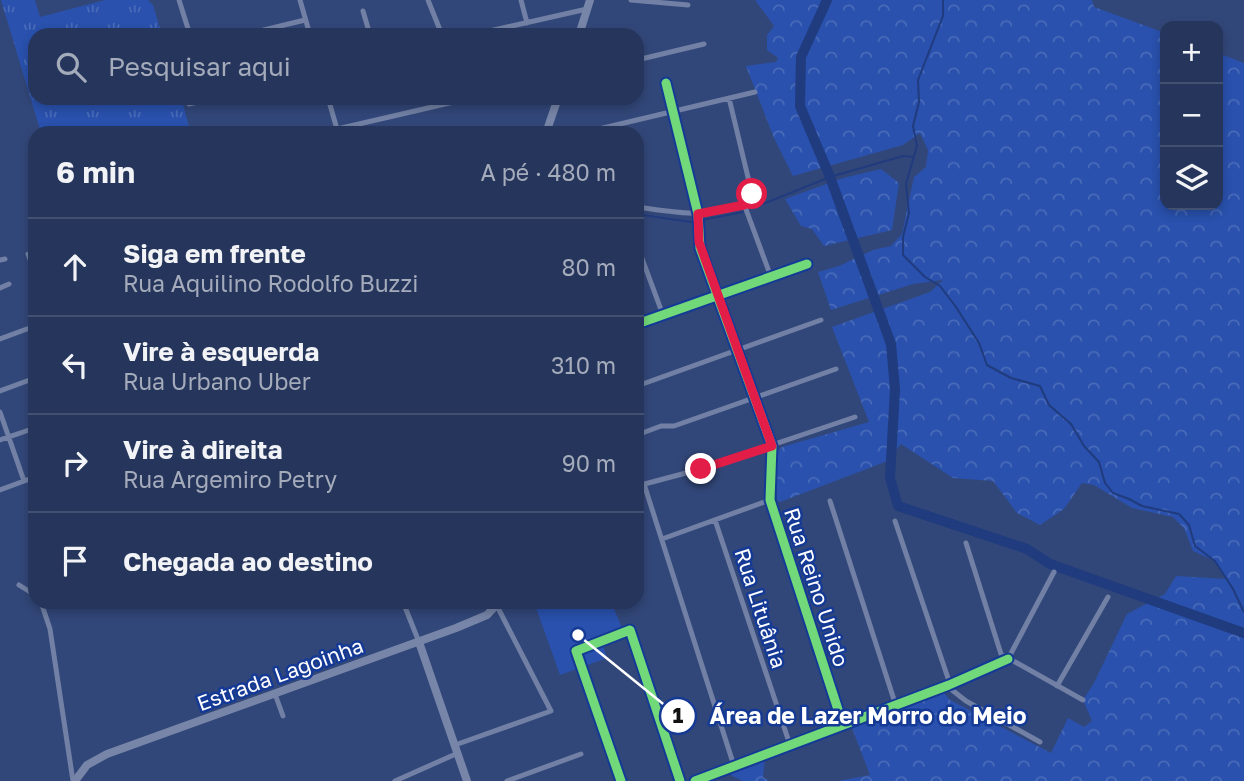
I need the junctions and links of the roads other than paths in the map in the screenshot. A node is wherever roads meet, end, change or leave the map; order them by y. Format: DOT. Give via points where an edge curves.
graph roads {
  1 [pos="180,0"];
  2 [pos="300,0"];
  3 [pos="428,0"];
  4 [pos="521,0"];
  5 [pos="631,0"];
  6 [pos="589,4"];
  7 [pos="688,5"];
  8 [pos="363,11"];
  9 [pos="306,20"];
  10 [pos="527,23"];
  11 [pos="188,28"];
  12 [pos="272,28"];
  13 [pos="308,28"];
  14 [pos="368,28"];
  15 [pos="439,28"];
  16 [pos="504,28"];
  17 [pos="581,28"];
  18 [pos="704,44"];
  19 [pos="644,58"];
  20 [pos="666,83"];
  21 [pos="755,92"];
  22 [pos="729,98"];
  23 [pos="330,105"];
  24 [pos="435,105"];
  25 [pos="556,105"];
  26 [pos="673,111"];
  27 [pos="616,125"];
  28 [pos="336,126"];
  29 [pos="349,126"];
  30 [pos="548,126"];
  31 [pos="612,126"];
  32 [pos="744,205"];
  33 [pos="644,207"];
  34 [pos="698,214"];
  35 [pos="644,264"];
  36 [pos="807,264"];
  37 [pos="771,277"];
  38 [pos="9,284"];
  39 [pos="0,288"];
  40 [pos="717,296"];
  41 [pos="663,315"];
  42 [pos="821,320"];
  43 [pos="644,322"];
  44 [pos="28,329"];
  45 [pos="0,339"];
  46 [pos="737,350"];
  47 [pos="836,369"];
  48 [pos="28,381"];
  49 [pos="644,383"];
  50 [pos="0,391"];
  51 [pos="754,398"];
  52 [pos="0,412"];
  53 [pos="855,417"];
  54 [pos="28,430"];
  55 [pos="644,432"];
  56 [pos="9,437"];
  57 [pos="0,440"];
  58 [pos="772,446"];
  59 [pos="28,480"];
  60 [pos="24,481"];
  61 [pos="644,484"];
  62 [pos="0,490"];
  63 [pos="770,500"];
  64 [pos="830,501"];
  65 [pos="715,520"];
  66 [pos="895,521"];
  67 [pos="662,539"];
  68 [pos="966,543"];
  69 [pos="1054,572"];
  70 [pos="19,585"];
  71 [pos="28,591"];
  72 [pos="1108,597"];
  73 [pos="43,609"];
  74 [pos="406,609"];
  75 [pos="492,609"];
  76 [pos="500,609"];
  77 [pos="419,642"];
  78 [pos="1008,659"];
  79 [pos="949,685"];
  80 [pos="1057,686"];
  81 [pos="275,694"];
  82 [pos="1083,700"];
  83 [pos="896,706"];
  84 [pos="283,716"];
  85 [pos="843,726"];
  86 [pos="1040,742"];
  87 [pos="790,745"];
  88 [pos="456,749"];
  89 [pos="581,754"];
  90 [pos="734,766"];
  91 [pos="74,781"];
  92 [pos="395,781"];
  93 [pos="467,781"];
  94 [pos="507,781"];
  95 [pos="621,781"];
  96 [pos="680,781"];
  97 [pos="695,781"];
  1 -- 11 [label="street"];
  2 -- 9 [label="street"];
  3 -- 15 [label="street"];
  4 -- 10 [label="street"];
  5 -- 7 [label="street"];
  6 -- 10 [label="street"];
  6 -- 17 [label="street"];
  8 -- 14 [label="street"];
  9 -- 12 [label="street"];
  9 -- 13 [label="street"];
  10 -- 16 [label="street"];
  18 -- 19 [label="street"];
  20 -- 26 [label="street"];
  21 -- 22 [label="street"];
  22 -- 26 [label="street"];
  22 -- 32 [label="street" via="752,197"];
  23 -- 28 [label="street"];
  24 -- 29 [label="street"];
  25 -- 30 [label="street"];
  26 -- 27 [label="street"];
  26 -- 34 [label="street"];
  27 -- 31 [label="street"];
  32 -- 34 [label="street"];
  32 -- 37 [label="street"];
  33 -- 34 [label="street"];
  34 -- 40 [label="street" via="700,248"];
  35 -- 41 [label="street"];
  36 -- 37 [label="street"];
  37 -- 40 [label="street"];
  38 -- 39 [label="street"];
  40 -- 41 [label="street"];
  40 -- 46 [label="street"];
  41 -- 43 [label="street"];
  42 -- 46 [label="street"];
  44 -- 45 [label="street"];
  46 -- 49 [label="street"];
  46 -- 51 [label="street"];
  47 -- 51 [label="street"];
  48 -- 50 [label="street"];
  51 -- 55 [label="street"];
  51 -- 58 [label="street"];
  52 -- 56 [label="street"];
  53 -- 58 [label="street"];
  54 -- 56 [label="street"];
  56 -- 57 [label="street"];
  56 -- 60 [label="street"];
  58 -- 61 [label="street"];
  58 -- 63 [label="street"];
  59 -- 60 [label="street"];
  60 -- 62 [label="street"];
  61 -- 67 [label="street"];
  63 -- 65 [label="street"];
  63 -- 85 [label="street, Rua Reino Unido"];
  64 -- 83 [label="street"];
  65 -- 67 [label="street"];
  65 -- 87 [label="street, Rua Lituânia"];
  66 -- 79 [label="street"];
  67 -- 90 [label="street"];
  68 -- 78 [label="street" via="998,649"];
  69 -- 78 [label="street"];
  70 -- 71 [label="street"];
  72 -- 80 [label="street"];
  73 -- 91 [label="street"];
  74 -- 77 [label="street"];
  75 -- 77 [label="street, Estrada Lagoinha" via="482,618"];
  76 -- 88 [label="street" via="551,710"];
  77 -- 81 [label="street, Estrada Lagoinha"];
  77 -- 88 [label="street"];
  78 -- 79 [label="street"];
  78 -- 80 [label="street"];
  79 -- 83 [label="street"];
  79 -- 86 [label="street" via="961,699"];
  80 -- 82 [label="street"];
  81 -- 84 [label="street"];
  81 -- 91 [label="street, Estrada Lagoinha" via="107,754 87,765"];
  83 -- 85 [label="street"];
  85 -- 87 [label="street"];
  87 -- 90 [label="street"];
  88 -- 92 [label="street"];
  88 -- 93 [label="street"];
  89 -- 94 [label="street"];
  90 -- 97 [label="street"];
  95 -- 96 [label="street" via="576,650 630,630"];
}
